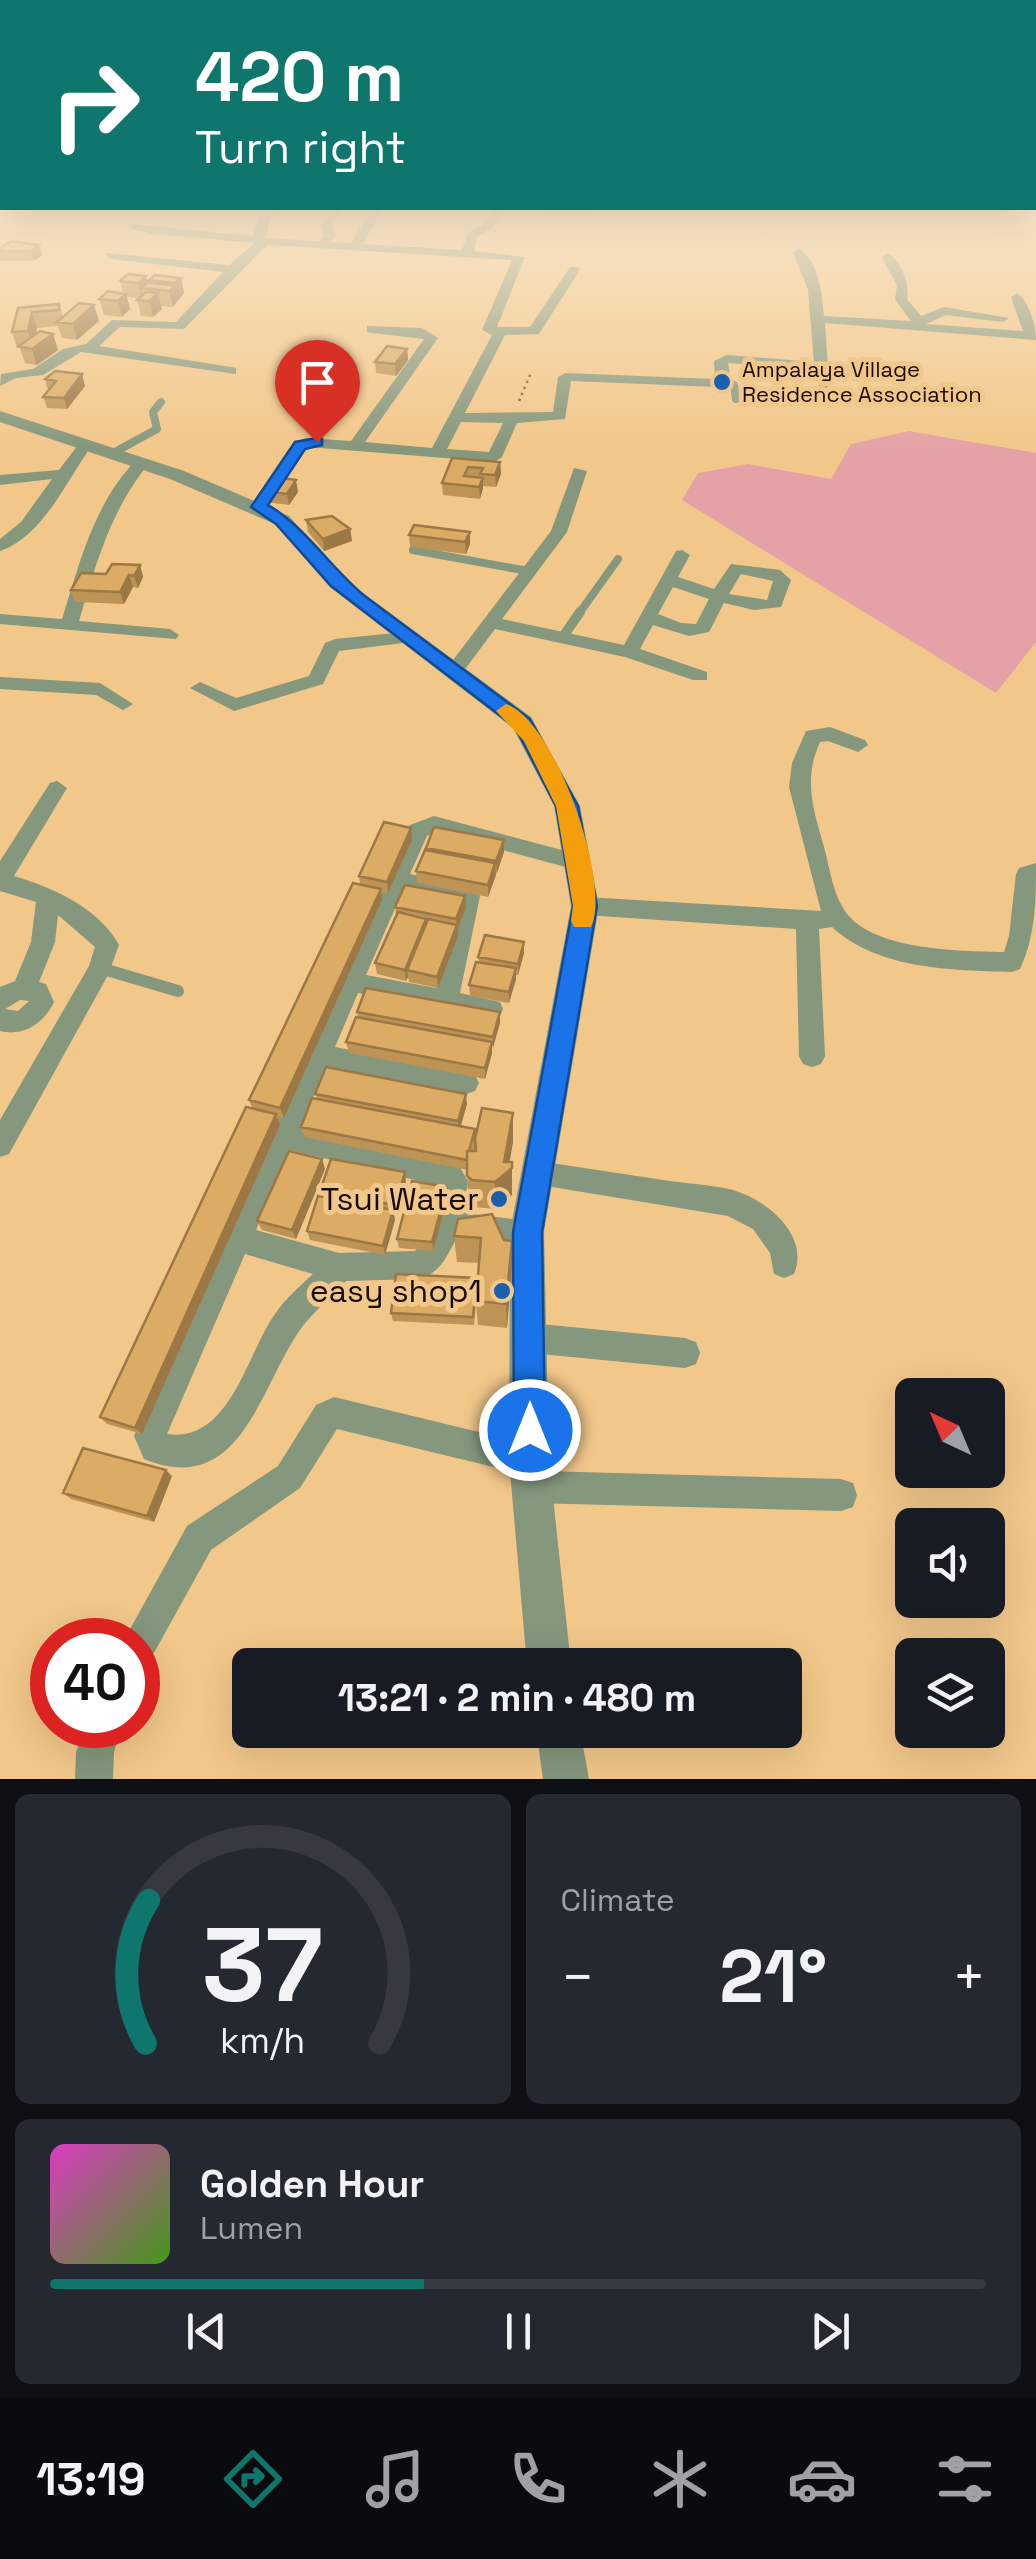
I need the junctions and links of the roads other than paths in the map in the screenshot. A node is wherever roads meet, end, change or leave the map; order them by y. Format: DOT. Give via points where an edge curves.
graph roads {
  1 [pos="218,284"];
  2 [pos="508,284"];
  3 [pos="565,284"];
  4 [pos="811,284"];
  5 [pos="902,284"];
  6 [pos="1017,297"];
  7 [pos="818,318"];
  8 [pos="915,323"];
  9 [pos="372,328"];
  10 [pos="1031,330"];
  11 [pos="500,332"];
  12 [pos="89,348"];
  13 [pos="821,367"];
  14 [pos="909,369"];
  15 [pos="231,371"];
  16 [pos="724,380"];
  17 [pos="0,382"];
  18 [pos="824,394"];
  19 [pos="736,400"];
  20 [pos="161,402"];
  21 [pos="0,416"];
  22 [pos="456,417"];
  23 [pos="512,419"];
  24 [pos="356,445"];
  25 [pos="100,448"];
  26 [pos="437,453"];
  27 [pos="142,462"];
  28 [pos="579,470"];
  29 [pos="61,474"];
  30 [pos="0,480"];
  31 [pos="259,507"];
  32 [pos="0,546"];
  33 [pos="413,550"];
  34 [pos="682,555"];
  35 [pos="618,559"];
  36 [pos="528,571"];
  37 [pos="668,580"];
  38 [pos="647,616"];
  39 [pos="0,619"];
  40 [pos="488,622"];
  41 [pos="70,625"];
  42 [pos="170,635"];
  43 [pos="405,638"];
  44 [pos="562,638"];
  45 [pos="629,652"];
  46 [pos="453,672"];
  47 [pos="700,676"];
  48 [pos="0,683"];
  49 [pos="200,688"];
  50 [pos="123,704"];
  51 [pos="858,745"];
  52 [pos="57,788"];
  53 [pos="577,862"];
  54 [pos="1036,871"];
  55 [pos="397,880"];
  56 [pos="0,881"];
  57 [pos="48,901"];
  58 [pos="585,906"];
  59 [pos="836,918"];
  60 [pos="807,921"];
  61 [pos="1024,964"];
  62 [pos="100,968"];
  63 [pos="354,982"];
  64 [pos="24,988"];
  65 [pos="178,991"];
  66 [pos="446,998"];
  67 [pos="0,1002"];
  68 [pos="492,1008"];
  69 [pos="0,1018"];
  70 [pos="321,1055"];
  71 [pos="812,1056"];
  72 [pos="466,1084"];
  73 [pos="281,1136"];
  74 [pos="0,1145"];
  75 [pos="538,1174"];
  76 [pos="450,1222"];
  77 [pos="528,1232"];
  78 [pos="237,1238"];
  79 [pos="784,1264"];
  80 [pos="340,1268"];
  81 [pos="530,1338"];
  82 [pos="685,1352"];
  83 [pos="530,1473"];
  84 [pos="842,1495"];
  85 [pos="155,1618"];
  86 [pos="546,1648"];
  87 [pos="96,1748"];
  88 [pos="561,1748"];
  89 [pos="94,1779"];
  90 [pos="566,1779"];
  1 -- 12 [label="street" via="180,326 121,322"];
  2 -- 11 [label="street" via="489,330"];
  3 -- 11 [label="street" via="534,332"];
  4 -- 7 [label="street"];
  5 -- 8 [label="street" via="901,299"];
  6 -- 10 [label="street"];
  7 -- 8 [label="street"];
  7 -- 13 [label="street"];
  8 -- 10 [label="street"];
  9 -- 24 [label="street" via="430,338"];
  11 -- 22 [label="street"];
  12 -- 15 [label="street"];
  12 -- 17 [label="street" via="75,346 37,373 12,372"];
  13 -- 14 [label="lane"];
  13 -- 16 [label="street" via="726,359"];
  13 -- 18 [label="lane"];
  16 -- 19 [label="lane" via="734,385"];
  16 -- 23 [label="street" via="570,376 563,380 560,416"];
  20 -- 25 [label="lane" via="153,412 157,429"];
  21 -- 25 [label="street"];
  22 -- 23 [label="street"];
  22 -- 26 [label="street"];
  23 -- 26 [label="street" via="494,457"];
  24 -- 26 [label="street"];
  24 -- 31 [label="street" via="300,445"];
  25 -- 27 [label="street"];
  25 -- 29 [label="street"];
  27 -- 31 [label="street"];
  27 -- 41 [label="street" via="103,524"];
  28 -- 36 [label="street" via="559,532"];
  29 -- 30 [label="street"];
  29 -- 32 [label="street" via="35,517"];
  31 -- 43 [label="street" via="282,520 337,583"];
  33 -- 36 [label="lane"];
  34 -- 37 [label="street"];
  35 -- 44 [label="lane"];
  36 -- 40 [label="street"];
  37 -- 38 [label="street"];
  37 -- 38 [label="street" via="722,595 698,631"];
  38 -- 45 [label="street"];
  39 -- 41 [label="street"];
  40 -- 44 [label="street"];
  40 -- 46 [label="street"];
  41 -- 42 [label="street"];
  43 -- 46 [label="street"];
  43 -- 49 [label="street" via="341,643 332,647 316,680 234,705"];
  44 -- 45 [label="street"];
  45 -- 47 [label="street"];
  46 -- 53 [label="street" via="533,737 567,806"];
  48 -- 50 [label="street" via="100,689"];
  51 -- 59 [label="street" via="813,736 798,764 800,803"];
  52 -- 56 [label="street"];
  53 -- 55 [label="street" via="434,824 418,831"];
  53 -- 58 [label="street"];
  54 -- 61 [label="street" via="1027,874"];
  55 -- 63 [label="street"];
  55 -- 66 [label="street" via="469,896 474,932"];
  56 -- 57 [label="street" via="28,886"];
  57 -- 62 [label="street" via="96,930 107,945"];
  57 -- 64 [label="street" via="44,942"];
  58 -- 60 [label="street"];
  58 -- 75 [label="street"];
  59 -- 60 [label="street"];
  59 -- 61 [label="street" via="862,936 936,961"];
  60 -- 71 [label="street"];
  62 -- 65 [label="lane"];
  62 -- 74 [label="street"];
  63 -- 66 [label="street"];
  63 -- 70 [label="street"];
  64 -- 67 [label="street"];
  64 -- 69 [label="street" via="37,991 42,1002 36,1014 22,1022"];
  66 -- 68 [label="street"];
  70 -- 72 [label="street"];
  70 -- 73 [label="street"];
  73 -- 76 [label="street" via="449,1175"];
  73 -- 78 [label="street"];
  75 -- 77 [label="street"];
  75 -- 79 [label="street" via="732,1203 763,1220 785,1249"];
  76 -- 77 [label="street"];
  76 -- 80 [label="street" via="421,1264"];
  77 -- 81 [label="street"];
  78 -- 80 [label="street"];
  78 -- 80 [label="street" via="150,1436 154,1448 180,1456 210,1446 231,1424 286,1324"];
  81 -- 82 [label="street"];
  81 -- 83 [label="street"];
  83 -- 84 [label="street"];
  83 -- 85 [label="street" via="334,1413 326,1416 289,1477 199,1538"];
  83 -- 86 [label="street"];
  87 -- 89 [label="street"];
  88 -- 90 [label="street"];
}
